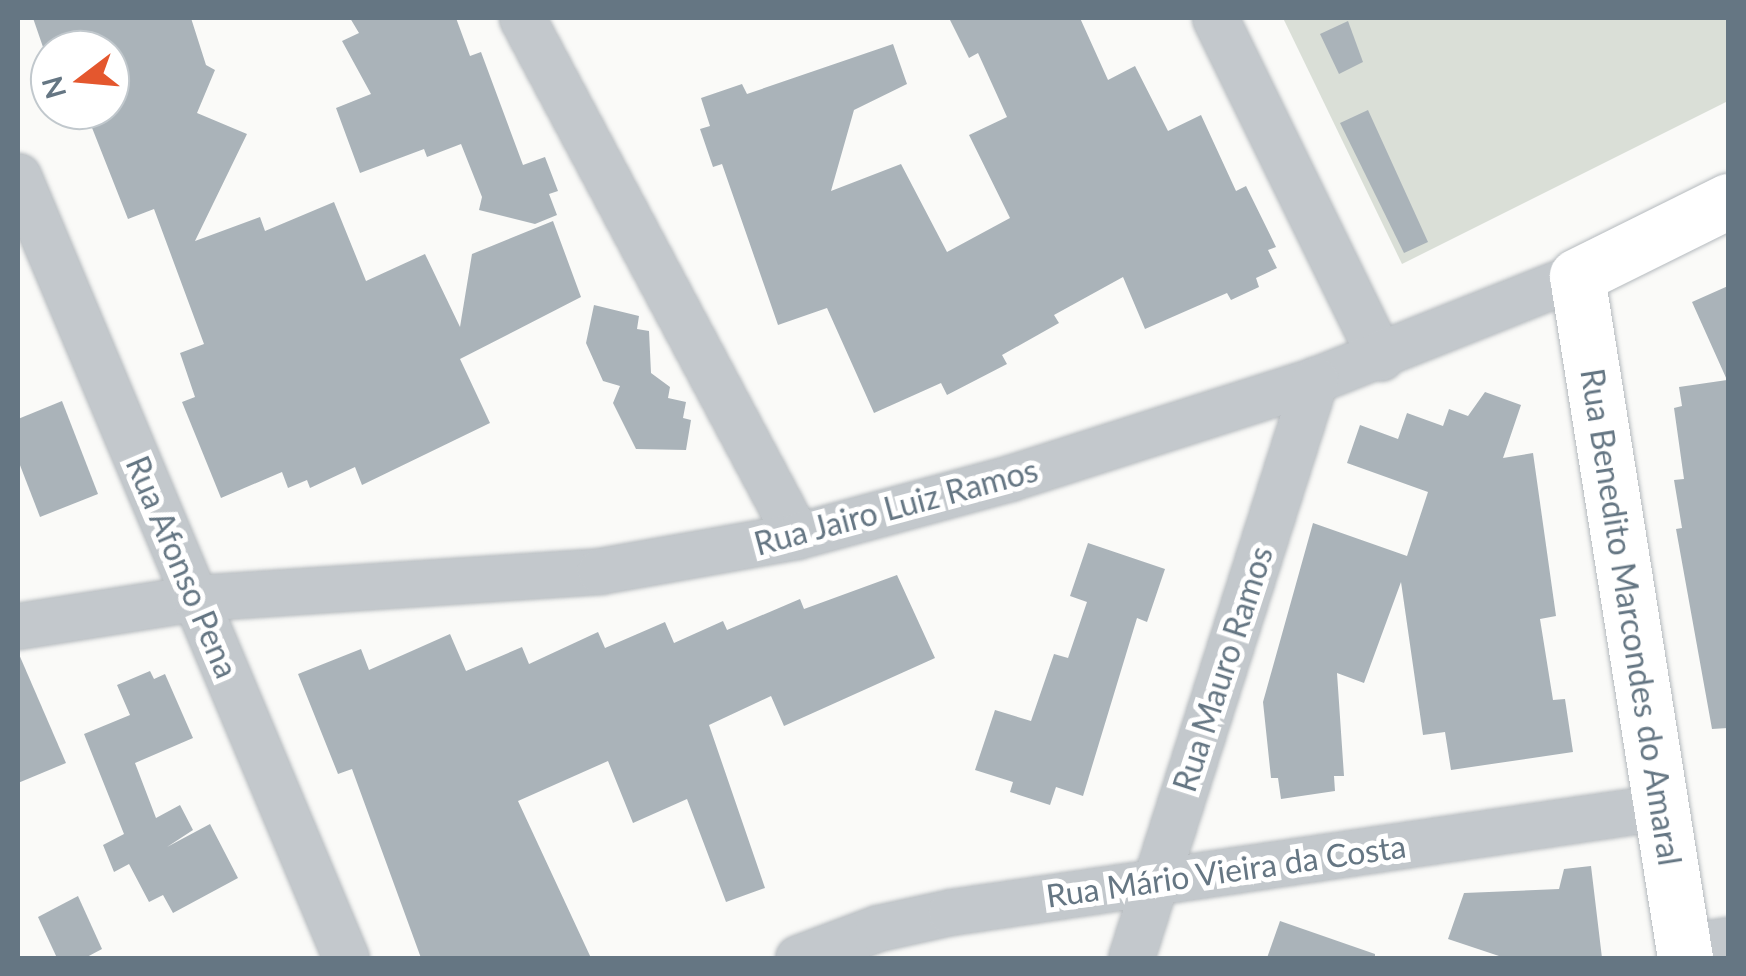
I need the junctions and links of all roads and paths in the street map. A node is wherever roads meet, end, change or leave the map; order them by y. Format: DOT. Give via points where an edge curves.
graph roads {
  1 [pos="522,18"];
  2 [pos="1215,18"];
  3 [pos="18,176"];
  4 [pos="1728,201"];
  5 [pos="1577,276"];
  6 [pos="1381,358"];
  7 [pos="1316,380"];
  8 [pos="797,536"];
  9 [pos="195,598"];
  10 [pos="18,626"];
  11 [pos="1661,807"];
  12 [pos="1156,880"];
  13 [pos="1699,949"];
  14 [pos="346,958"];
  15 [pos="798,958"];
  16 [pos="1131,958"];
  1 -- 8 [label="street"];
  2 -- 6 [label="street"];
  3 -- 9 [label="street, Rua Afonso Pena"];
  4 -- 5 [label="main road, Rua Jairo Luiz Ramos"];
  5 -- 6 [label="street, Rua Jairo Luiz Ramos"];
  5 -- 11 [label="main road, Rua Benedito Marcondes do Amaral"];
  6 -- 7 [label="street, Rua Jairo Luiz Ramos"];
  7 -- 8 [label="street, Rua Jairo Luiz Ramos" via="1010,478"];
  7 -- 12 [label="street, Rua Mauro Ramos"];
  8 -- 9 [label="street, Rua Jairo Luiz Ramos" via="600,570"];
  9 -- 10 [label="street, Rua Jairo Luiz Ramos"];
  9 -- 14 [label="street, Rua Afonso Pena"];
  11 -- 12 [label="street, Rua Mário Vieira da Costa"];
  11 -- 13 [label="main road, Rua Benedito Marcondes do Amaral"];
  12 -- 15 [label="street, Rua Mário Vieira da Costa" via="878,928"];
  12 -- 16 [label="street, Rua Mauro Ramos"];
}
